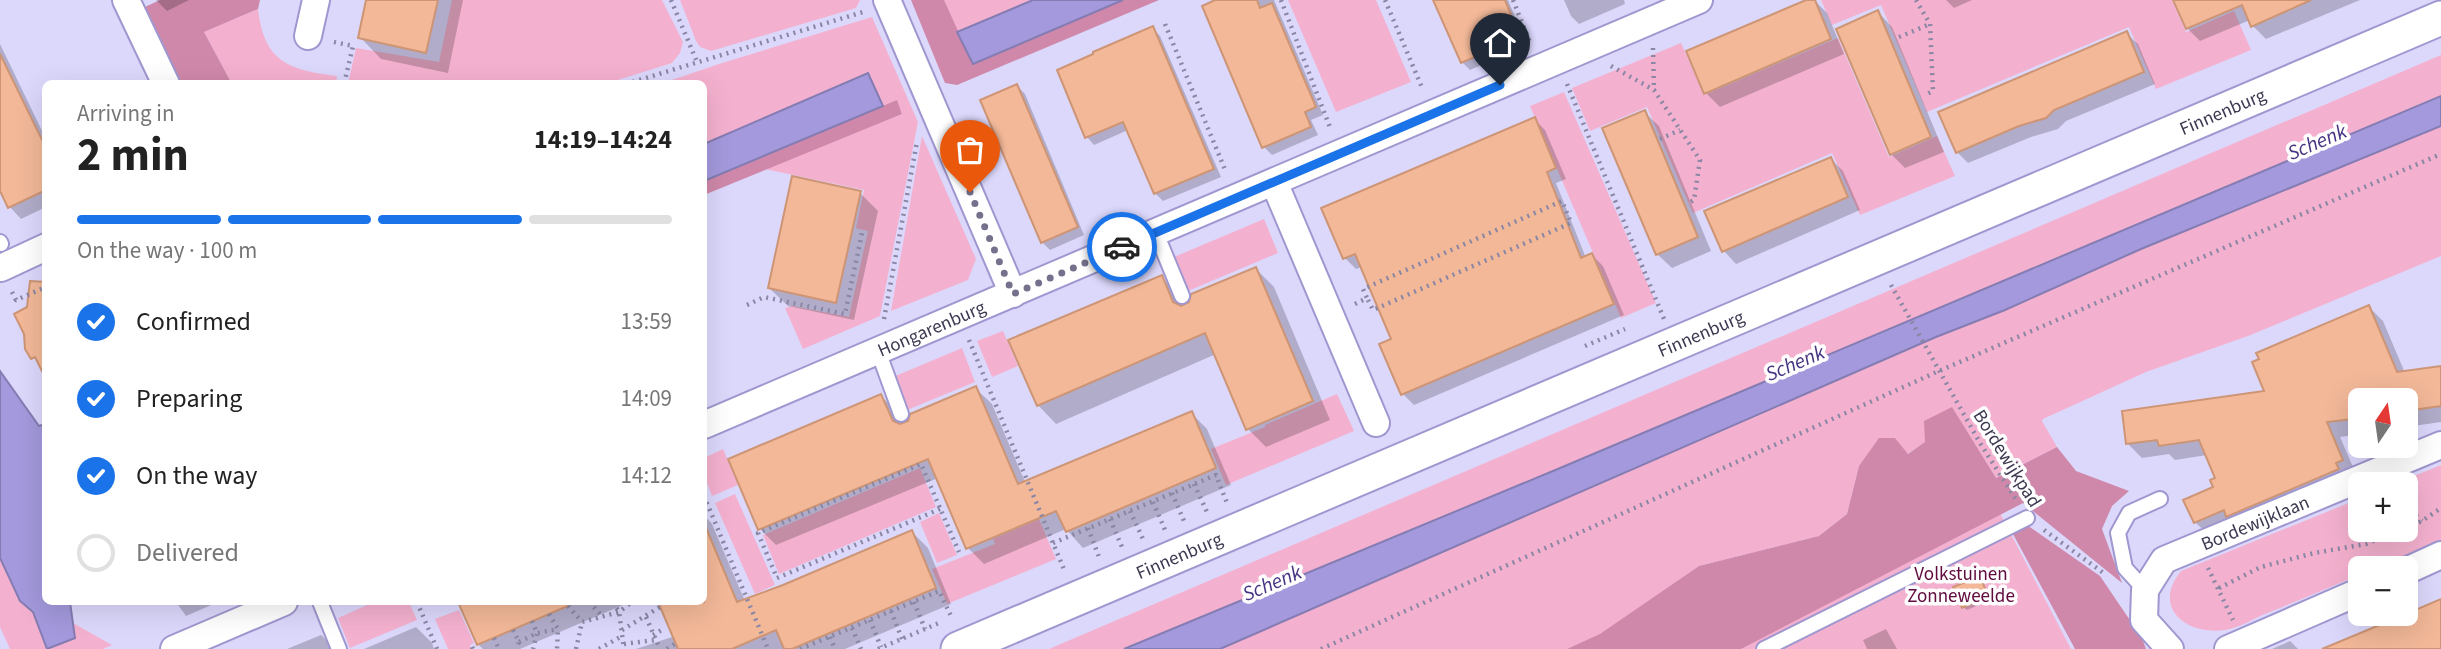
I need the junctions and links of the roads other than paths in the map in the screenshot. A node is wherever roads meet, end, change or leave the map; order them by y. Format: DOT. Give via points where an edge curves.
graph roads {
  1 [pos="127,0"];
  2 [pos="316,0"];
  3 [pos="1699,0"];
  4 [pos="888,2"];
  5 [pos="2441,18"];
  6 [pos="308,36"];
  7 [pos="164,80"];
  8 [pos="1274,182"];
  9 [pos="1156,233"];
  10 [pos="42,247"];
  11 [pos="1,252"];
  12 [pos="1013,294"];
  13 [pos="1182,296"];
  14 [pos="878,351"];
  15 [pos="901,414"];
  16 [pos="1376,423"];
  17 [pos="707,424"];
  18 [pos="2441,445"];
  19 [pos="2160,499"];
  20 [pos="2027,518"];
  21 [pos="2441,555"];
  22 [pos="2418,565"];
  23 [pos="2146,590"];
  24 [pos="2348,597"];
  25 [pos="277,605"];
  26 [pos="321,605"];
  27 [pos="955,633"];
  28 [pos="2234,647"];
  29 [pos="174,649"];
  30 [pos="339,649"];
  31 [pos="1764,649"];
  32 [pos="2170,649"];
  1 -- 7 [label="street"];
  2 -- 6 [label="street"];
  3 -- 8 [label="street, Hongarenburg"];
  4 -- 12 [label="street"];
  5 -- 27 [label="street, Finnenburg" via="1674,343"];
  8 -- 9 [label="street, Hongarenburg"];
  8 -- 16 [label="street"];
  9 -- 12 [label="street, Hongarenburg"];
  9 -- 13 [label="lane"];
  10 -- 11 [label="street"];
  12 -- 14 [label="street, Hongarenburg"];
  14 -- 15 [label="lane"];
  14 -- 17 [label="street, Hongarenburg"];
  18 -- 23 [label="street, Bordewijklaan" via="2164,560"];
  19 -- 23 [label="lane" via="2129,513 2118,533 2125,568"];
  20 -- 31 [label="lane"];
  21 -- 22 [label="street"];
  23 -- 32 [label="street" via="2144,620"];
  24 -- 28 [label="street"];
  25 -- 29 [label="street"];
  26 -- 30 [label="lane"];
}
